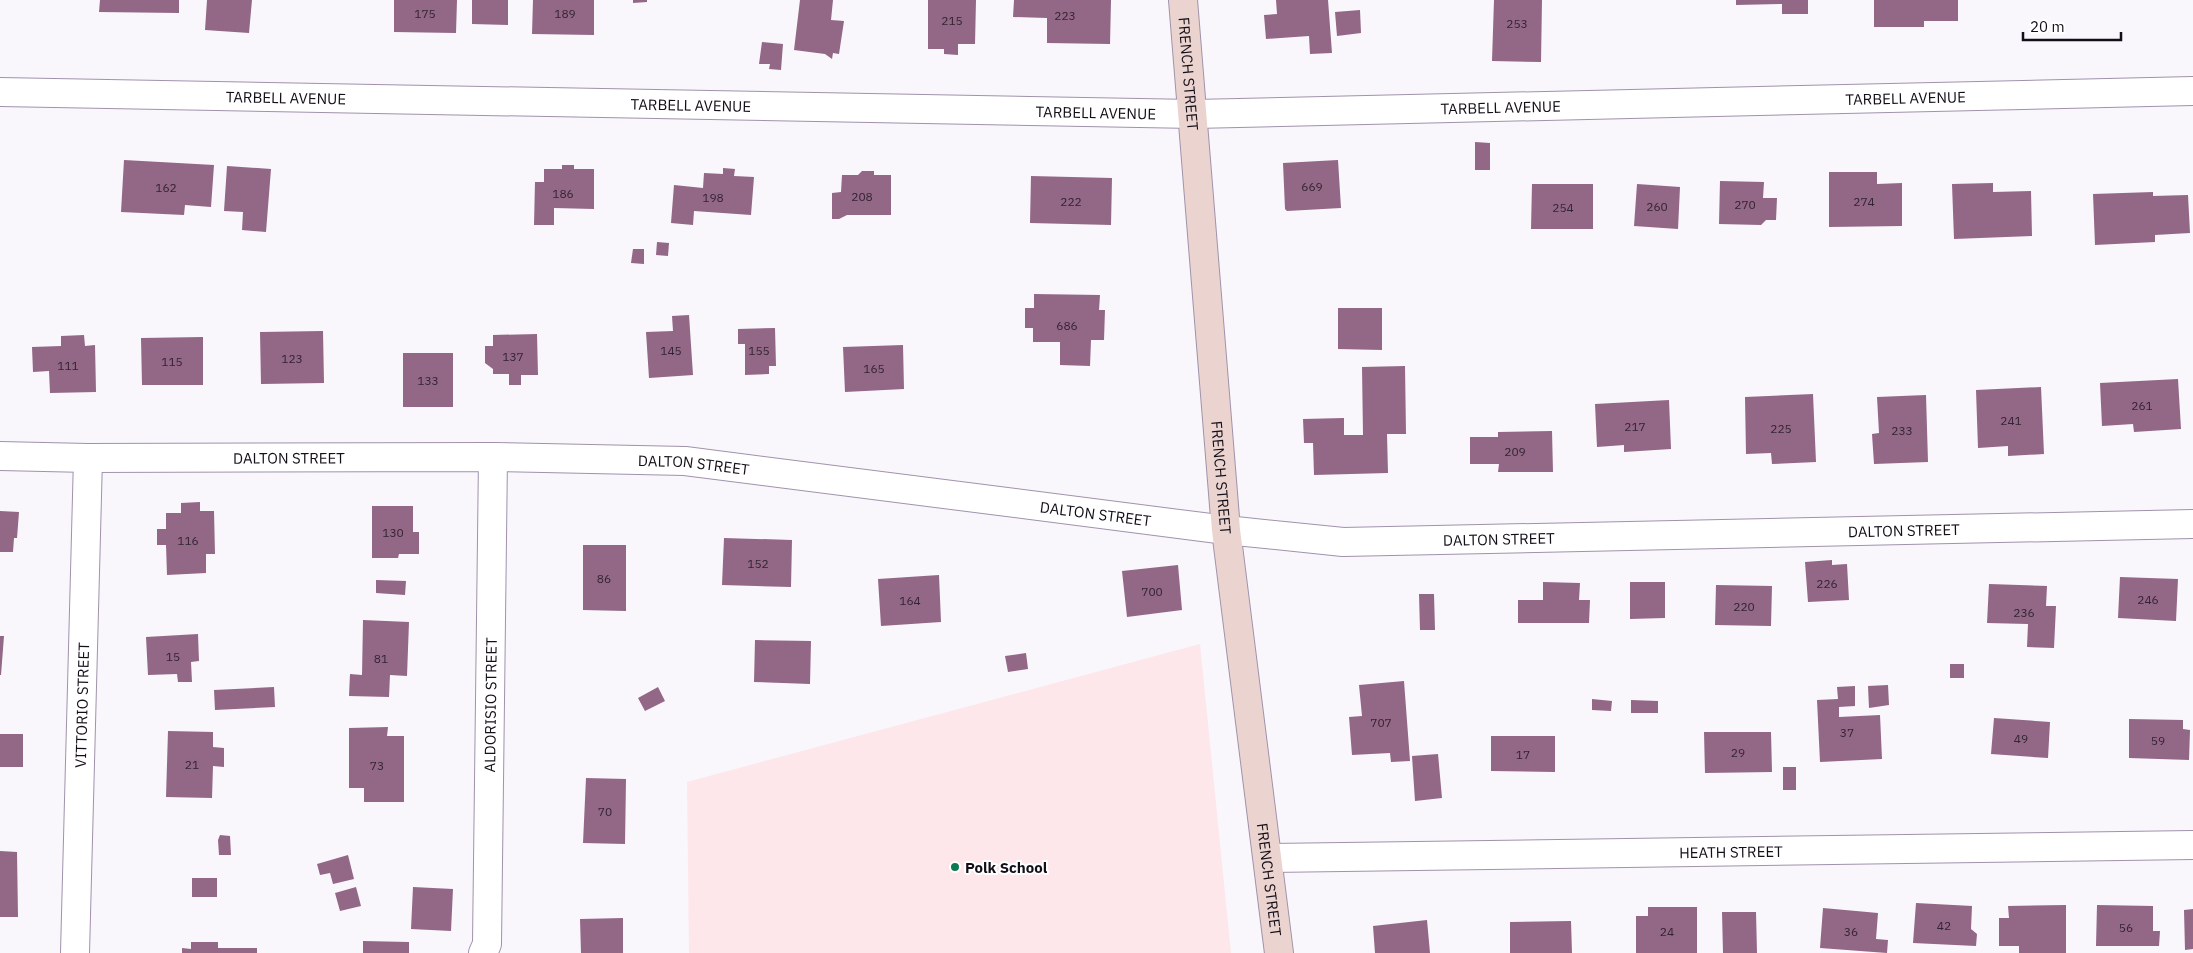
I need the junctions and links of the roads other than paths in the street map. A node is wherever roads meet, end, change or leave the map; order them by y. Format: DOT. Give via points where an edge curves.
graph roads {
  1 [pos="1183,0"];
  2 [pos="2193,91"];
  3 [pos="0,92"];
  4 [pos="1194,114"];
  5 [pos="0,456"];
  6 [pos="493,457"];
  7 [pos="88,458"];
  8 [pos="2193,524"];
  9 [pos="1226,530"];
  10 [pos="2193,845"];
  11 [pos="1269,858"];
  12 [pos="75,953"];
  13 [pos="483,953"];
  14 [pos="1279,953"];
  1 -- 4 [label="street, FRENCH STREET"];
  2 -- 4 [label="street, TARBELL AVENUE"];
  3 -- 4 [label="street, TARBELL AVENUE"];
  4 -- 9 [label="street, FRENCH STREET"];
  5 -- 7 [label="street, DALTON STREET"];
  6 -- 7 [label="street, DALTON STREET"];
  6 -- 9 [label="street, DALTON STREET" via="685,462"];
  6 -- 13 [label="street, ALDORISIO STREET" via="487,944"];
  7 -- 12 [label="street, VITTORIO STREET"];
  8 -- 9 [label="street, DALTON STREET" via="1343,542"];
  9 -- 11 [label="street, FRENCH STREET"];
  10 -- 11 [label="street, HEATH STREET"];
  11 -- 14 [label="street, FRENCH STREET"];
}
